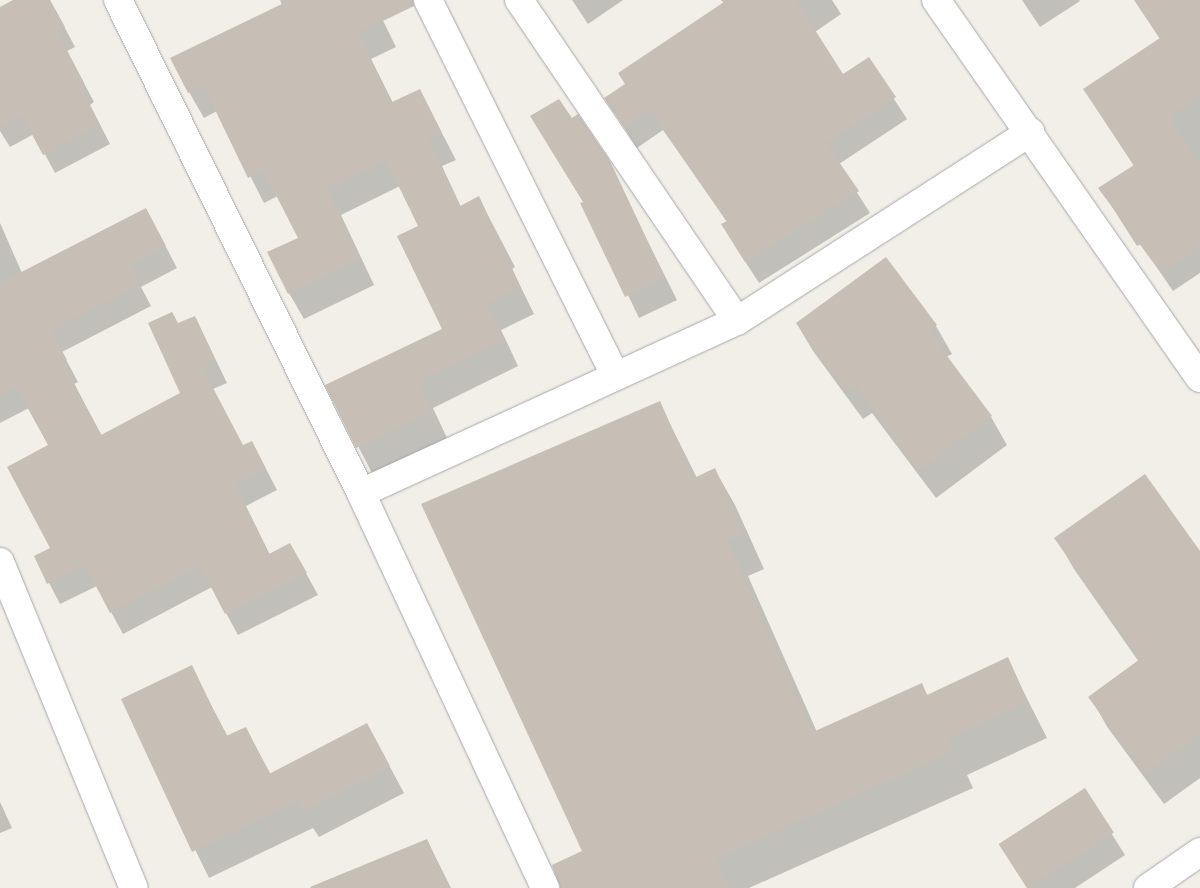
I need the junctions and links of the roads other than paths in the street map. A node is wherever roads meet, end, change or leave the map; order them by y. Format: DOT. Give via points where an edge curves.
graph roads {
  1 [pos="118,0"];
  2 [pos="428,0"];
  3 [pos="519,0"];
  4 [pos="936,0"];
  5 [pos="1030,132"];
  6 [pos="737,321"];
  7 [pos="616,374"];
  8 [pos="1200,378"];
  9 [pos="361,493"];
  10 [pos="0,562"];
  11 [pos="1200,852"];
  12 [pos="134,888"];
  13 [pos="545,888"];
  14 [pos="1148,888"];
  1 -- 9 [label="street"];
  2 -- 7 [label="street"];
  3 -- 6 [label="street"];
  4 -- 5 [label="street"];
  5 -- 6 [label="street"];
  5 -- 8 [label="street"];
  6 -- 7 [label="street"];
  7 -- 9 [label="street"];
  9 -- 13 [label="street"];
  10 -- 12 [label="street"];
  11 -- 14 [label="street"];
}
